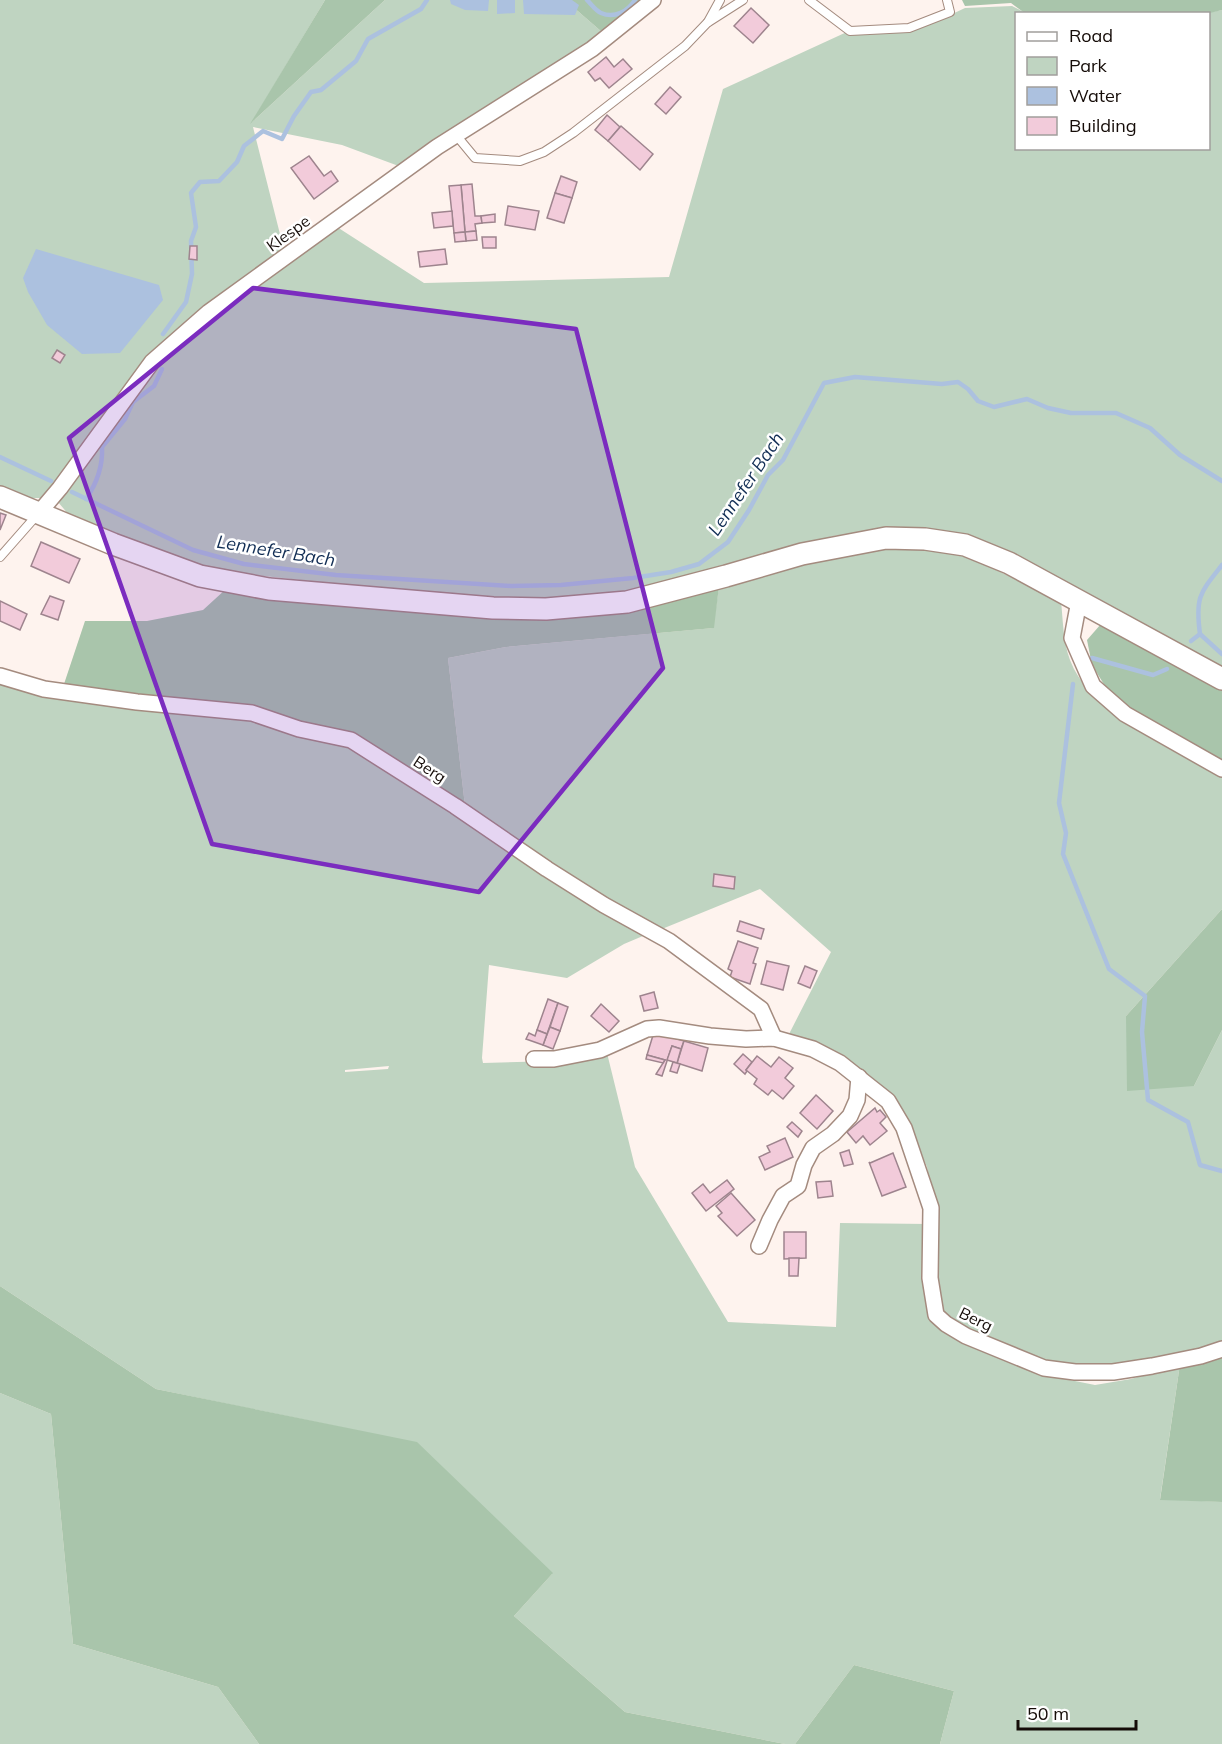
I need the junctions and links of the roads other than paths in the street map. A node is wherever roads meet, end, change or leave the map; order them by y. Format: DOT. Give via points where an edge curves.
graph roads {
  1 [pos="653,0"];
  2 [pos="720,0"];
  3 [pos="743,0"];
  4 [pos="809,0"];
  5 [pos="947,0"];
  6 [pos="707,23"];
  7 [pos="456,135"];
  8 [pos="0,497"];
  9 [pos="38,514"];
  10 [pos="0,557"];
  11 [pos="1079,601"];
  12 [pos="0,676"];
  13 [pos="1222,679"];
  14 [pos="1222,769"];
  15 [pos="774,1038"];
  16 [pos="534,1059"];
  17 [pos="859,1077"];
  18 [pos="759,1246"];
  19 [pos="1222,1349"];
  1 -- 7 [label="street, Klespe" via="592,49"];
  2 -- 6 [label="lane"];
  3 -- 6 [label="lane"];
  4 -- 5 [label="lane" via="850,31 909,28 950,12"];
  6 -- 7 [label="lane" via="685,46 544,152 520,161 475,158"];
  7 -- 9 [label="street, Klespe" via="209,312 152,362"];
  8 -- 9 [label="main road"];
  9 -- 10 [label="lane, Klespe"];
  9 -- 11 [label="main road" via="200,576 269,589 493,609 627,602 802,554 886,538 965,545 1009,563"];
  11 -- 13 [label="main road"];
  11 -- 14 [label="street" via="1072,638 1093,686 1125,714"];
  12 -- 15 [label="street, Berg" via="44,689 252,713 299,729 351,740 547,869 669,942 761,1009"];
  15 -- 16 [label="street, Berg" via="646,1029 600,1050"];
  15 -- 17 [label="street, Berg" via="813,1048"];
  17 -- 18 [label="street" via="857,1100 850,1116 813,1148 798,1186 783,1196"];
  17 -- 19 [label="street, Berg" via="888,1101 904,1128 916,1161 931,1208 933,1303 936,1315 946,1324 1044,1368 1075,1372 1152,1366"];
}
